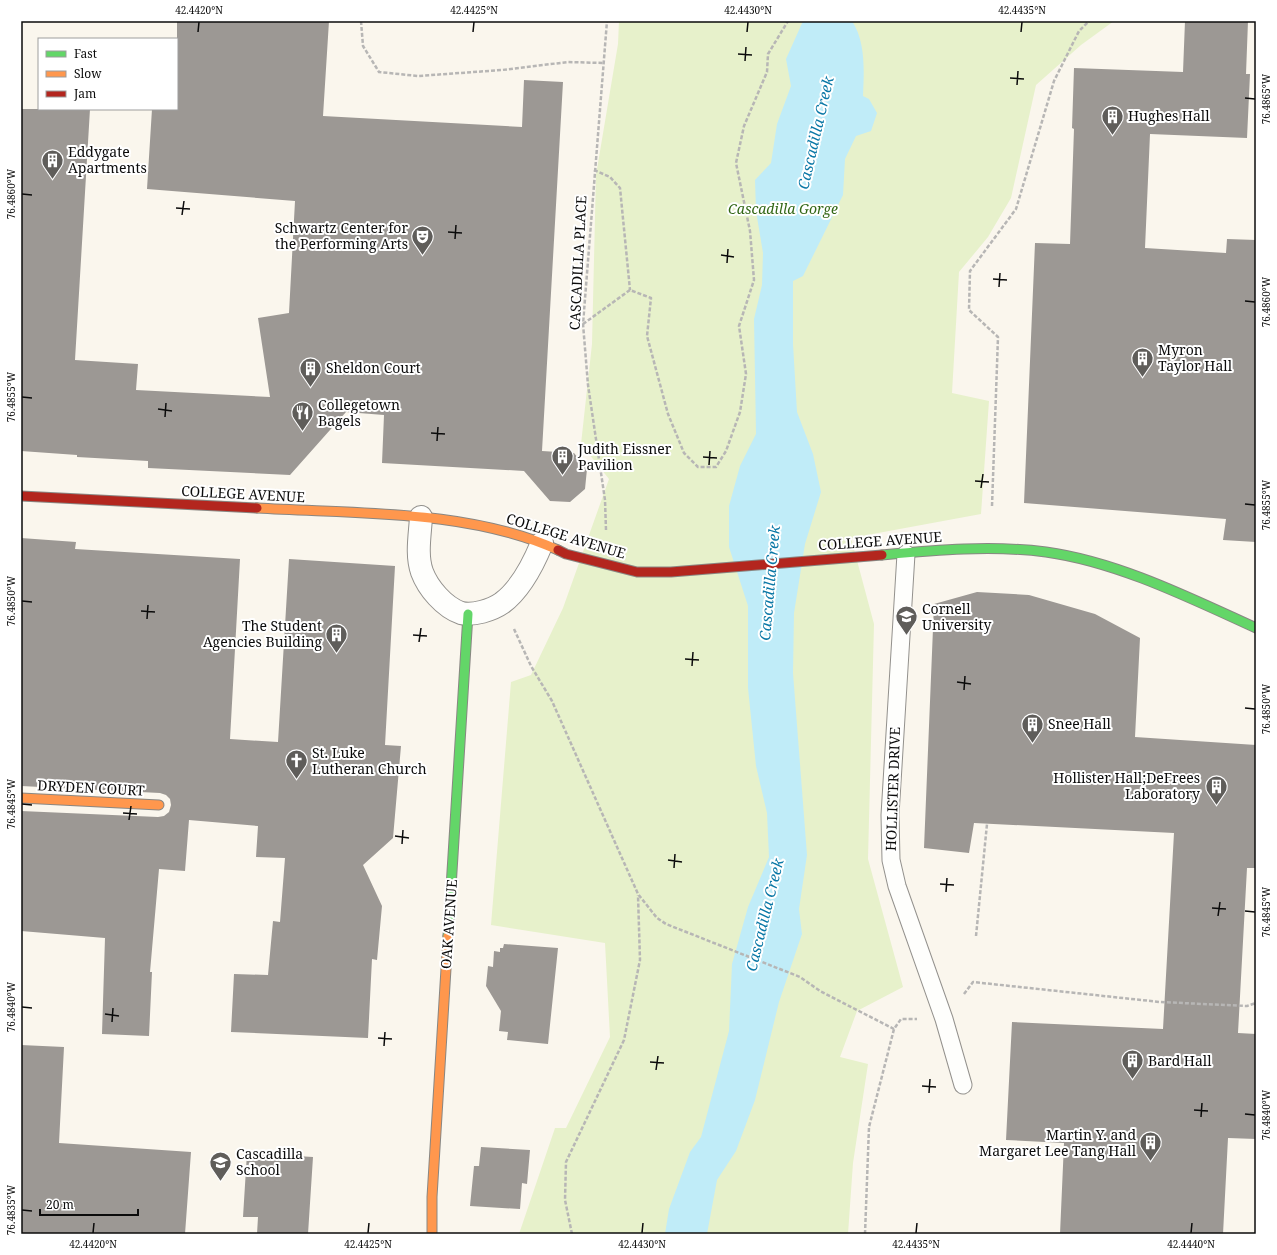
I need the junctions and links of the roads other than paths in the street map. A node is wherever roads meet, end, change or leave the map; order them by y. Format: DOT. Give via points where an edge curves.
graph roads {
  1 [pos="21,496"];
  2 [pos="422,517"];
  3 [pos="542,543"];
  4 [pos="906,554"];
  5 [pos="468,614"];
  6 [pos="1256,628"];
  7 [pos="21,798"];
  8 [pos="159,805"];
  9 [pos="963,1084"];
  10 [pos="432,1234"];
  1 -- 2 [label="street, COLLEGE AVENUE"];
  2 -- 3 [label="street, COLLEGE AVENUE" via="481,525"];
  2 -- 5 [label="street" via="419,543 422,571 437,595 452,608"];
  3 -- 4 [label="street, COLLEGE AVENUE" via="566,554 637,572 671,572"];
  3 -- 5 [label="street" via="529,571 508,598 492,608"];
  4 -- 6 [label="street, COLLEGE AVENUE" via="939,550 1011,549 1074,557 1163,586"];
  4 -- 9 [label="lane, HOLLISTER DRIVE" via="890,815 891,860 897,886 944,1019"];
  5 -- 10 [label="street, OAK AVENUE" via="432,1197"];
  7 -- 8 [label="street, DRYDEN COURT"];
}
